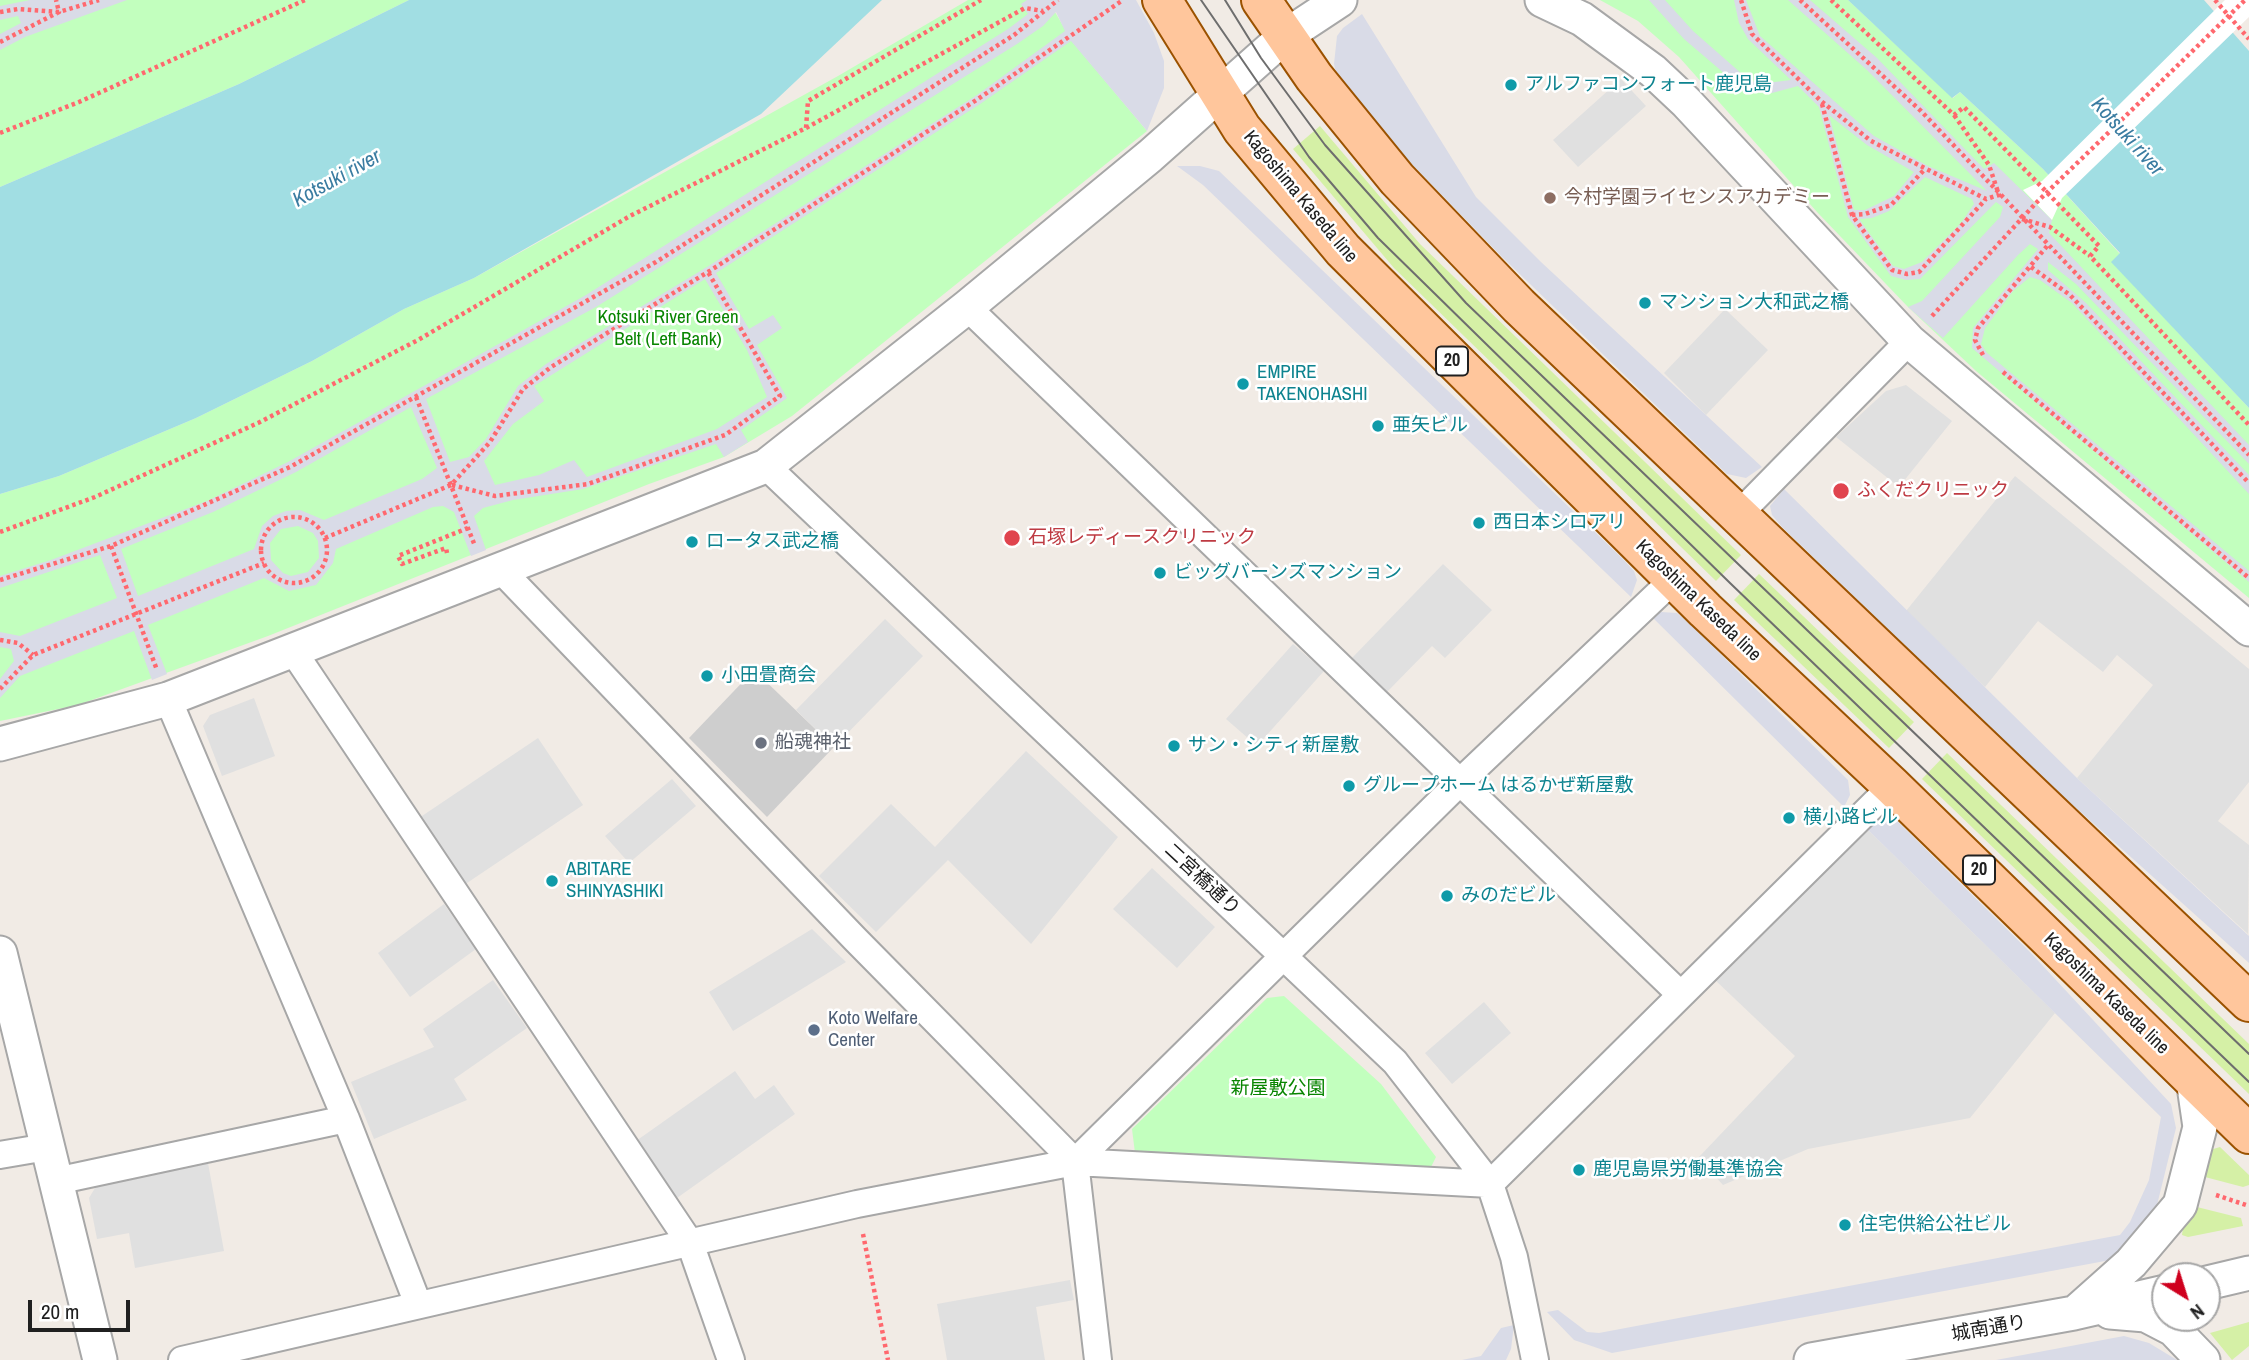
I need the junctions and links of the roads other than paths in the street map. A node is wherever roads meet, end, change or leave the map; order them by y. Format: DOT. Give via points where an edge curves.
graph roads {
  1 [pos="1162,0"];
  2 [pos="1261,0"];
  3 [pos="1340,0"];
  4 [pos="1542,0"];
  5 [pos="1284,37"];
  6 [pos="1219,95"];
  7 [pos="967,307"];
  8 [pos="1909,341"];
  9 [pos="766,466"];
  10 [pos="1738,514"];
  11 [pos="502,571"];
  12 [pos="1674,579"];
  13 [pos="2249,629"];
  14 [pos="293,651"];
  15 [pos="162,684"];
  16 [pos="0,744"];
  17 [pos="1461,781"];
  18 [pos="1892,786"];
  19 [pos="0,953"];
  20 [pos="1284,957"];
  21 [pos="1680,995"];
  22 [pos="2249,1002"];
  23 [pos="2193,1079"];
  24 [pos="346,1119"];
  25 [pos="2249,1134"];
  26 [pos="47,1147"];
  27 [pos="0,1155"];
  28 [pos="1076,1162"];
  29 [pos="56,1181"];
  30 [pos="1490,1184"];
  31 [pos="690,1243"];
  32 [pos="2249,1273"];
  33 [pos="2221,1280"];
  34 [pos="2151,1295"];
  35 [pos="418,1304"];
  36 [pos="2074,1313"];
  37 [pos="100,1360"];
  38 [pos="182,1360"];
  39 [pos="731,1360"];
  40 [pos="1098,1360"];
  41 [pos="1535,1360"];
  42 [pos="1811,1360"];
  43 [pos="2203,1360"];
  1 -- 6 [label="main road, Kagoshima Kaseda line / 20"];
  2 -- 5 [label="main road"];
  3 -- 5 [label="street"];
  4 -- 8 [label="street" via="1582,19 1653,71"];
  5 -- 6 [label="street"];
  5 -- 10 [label="main road" via="1397,179 1519,306"];
  6 -- 7 [label="street"];
  6 -- 12 [label="main road, Kagoshima Kaseda line / 20" via="1343,250"];
  7 -- 9 [label="street"];
  7 -- 17 [label="street"];
  8 -- 10 [label="street"];
  8 -- 13 [label="street"];
  9 -- 11 [label="street"];
  9 -- 20 [label="street, 二宮橋通り"];
  10 -- 22 [label="main road"];
  11 -- 14 [label="street"];
  11 -- 28 [label="street"];
  12 -- 17 [label="street"];
  12 -- 18 [label="main road, Kagoshima Kaseda line / 20"];
  14 -- 15 [label="street"];
  14 -- 31 [label="street"];
  15 -- 16 [label="street"];
  15 -- 24 [label="street"];
  17 -- 20 [label="street"];
  17 -- 21 [label="street"];
  18 -- 21 [label="street"];
  18 -- 23 [label="main road, Kagoshima Kaseda line / 20"];
  19 -- 26 [label="street"];
  20 -- 28 [label="street"];
  20 -- 30 [label="street, 二宮橋通り" via="1395,1062"];
  21 -- 30 [label="street"];
  23 -- 25 [label="main road, Kagoshima Kaseda line / 20"];
  23 -- 36 [label="street" via="2200,1127 2180,1205 2131,1263"];
  24 -- 29 [label="street"];
  24 -- 35 [label="street"];
  26 -- 27 [label="street"];
  26 -- 29 [label="street"];
  28 -- 30 [label="street"];
  28 -- 31 [label="street" via="857,1204"];
  28 -- 40 [label="street"];
  29 -- 37 [label="street"];
  30 -- 41 [label="street, 二宮橋通り" via="1514,1258"];
  31 -- 35 [label="street"];
  31 -- 39 [label="street"];
  32 -- 33 [label="street"];
  34 -- 36 [label="street, 城南通り"];
  35 -- 38 [label="street"];
  36 -- 42 [label="street, 城南通り"];
  36 -- 43 [label="street" via="2146,1315 2173,1329"];
}
